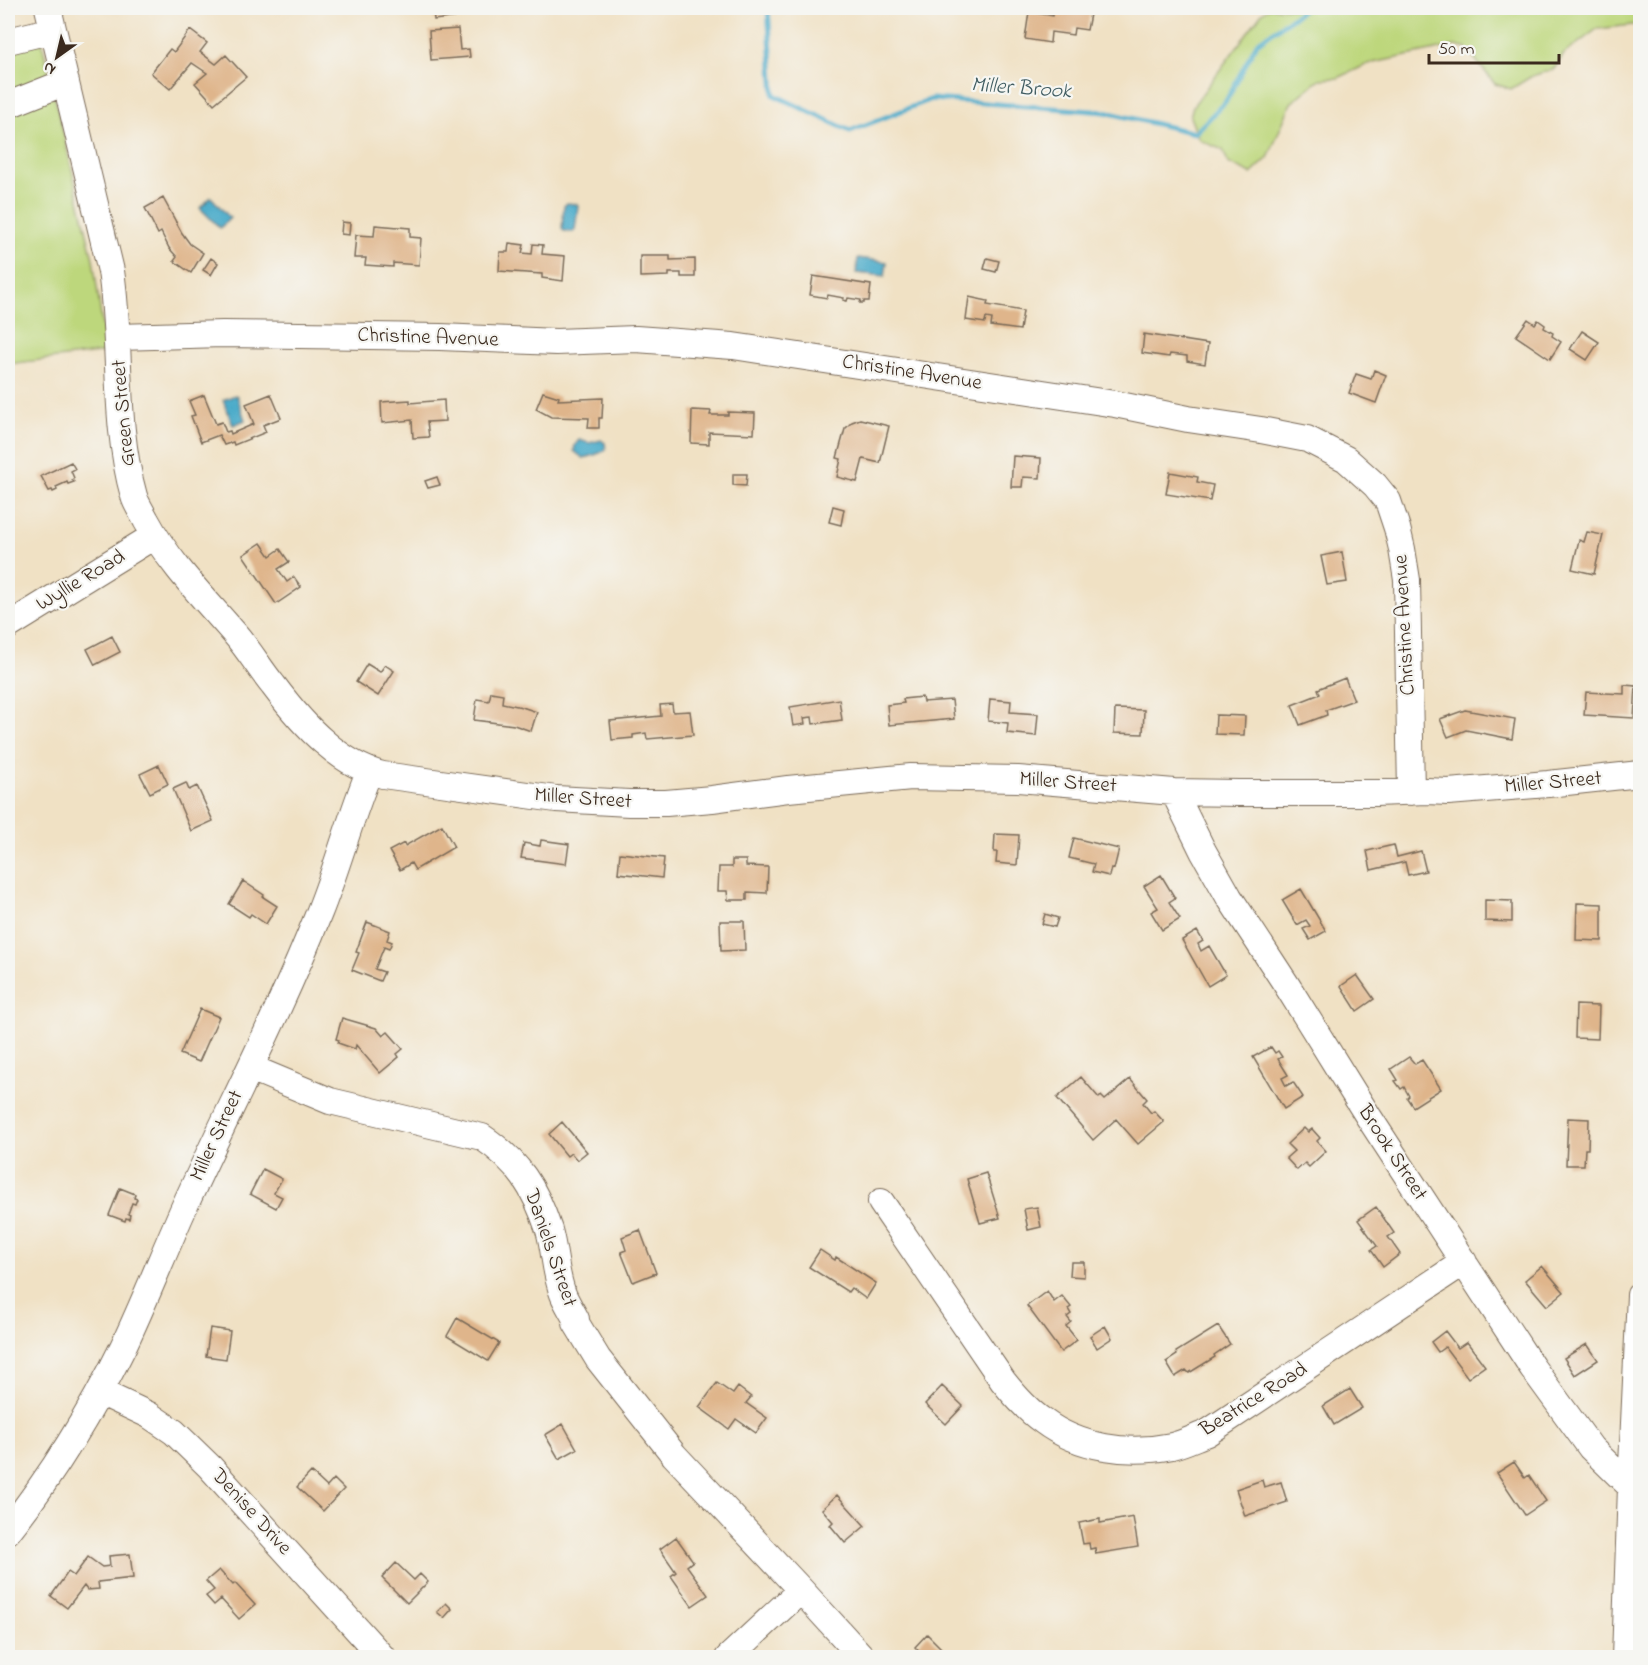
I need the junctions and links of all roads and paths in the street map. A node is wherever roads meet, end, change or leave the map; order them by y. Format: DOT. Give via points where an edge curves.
graph roads {
  1 [pos="50,19"];
  2 [pos="8,41"];
  3 [pos="66,82"];
  4 [pos="8,105"];
  5 [pos="118,337"];
  6 [pos="154,536"];
  7 [pos="8,626"];
  8 [pos="369,772"];
  9 [pos="1641,774"];
  10 [pos="1174,792"];
  11 [pos="1411,792"];
  12 [pos="251,1068"];
  13 [pos="881,1202"];
  14 [pos="1464,1262"];
  15 [pos="1641,1296"];
  16 [pos="100,1392"];
  17 [pos="1636,1490"];
  18 [pos="8,1531"];
  19 [pos="801,1590"];
  20 [pos="383,1658"];
  21 [pos="728,1658"];
  22 [pos="863,1658"];
  23 [pos="1625,1658"];
  1 -- 2 [label="street"];
  1 -- 3 [label="street, Green Street"];
  3 -- 4 [label="street"];
  3 -- 5 [label="street, Green Street" via="111,271"];
  5 -- 6 [label="street, Green Street" via="125,455 134,498"];
  5 -- 11 [label="street, Christine Avenue" via="223,334 556,342 636,339 733,346 1115,404 1307,439 1346,459 1375,485 1388,501 1397,528 1407,580"];
  6 -- 7 [label="street, Wyllie Road"];
  6 -- 8 [label="street, Green Street" via="291,708 324,742"];
  8 -- 10 [label="street, Miller Street" via="556,799 629,803 712,799 911,777 1018,779"];
  8 -- 12 [label="street, Miller Street" via="320,912"];
  9 -- 11 [label="street, Miller Street"];
  10 -- 11 [label="street, Miller Street"];
  10 -- 14 [label="street, Brook Street" via="1229,897"];
  12 -- 16 [label="street, Miller Street"];
  12 -- 19 [label="street, Daniels Street" via="330,1101 482,1137 513,1161 535,1197 549,1231 562,1292 598,1359 674,1455"];
  13 -- 14 [label="street, Beatrice Road" via="1003,1382 1022,1403 1059,1432 1097,1446 1154,1448 1207,1433"];
  14 -- 17 [label="street, Brook Street" via="1532,1367 1591,1448"];
  15 -- 17 [label="street"];
  16 -- 18 [label="street, Miller Street" via="62,1456"];
  16 -- 20 [label="street, Denise Drive" via="149,1415 174,1432"];
  17 -- 23 [label="street"];
  19 -- 21 [label="street"];
  19 -- 22 [label="street, Daniels Street"];
}
